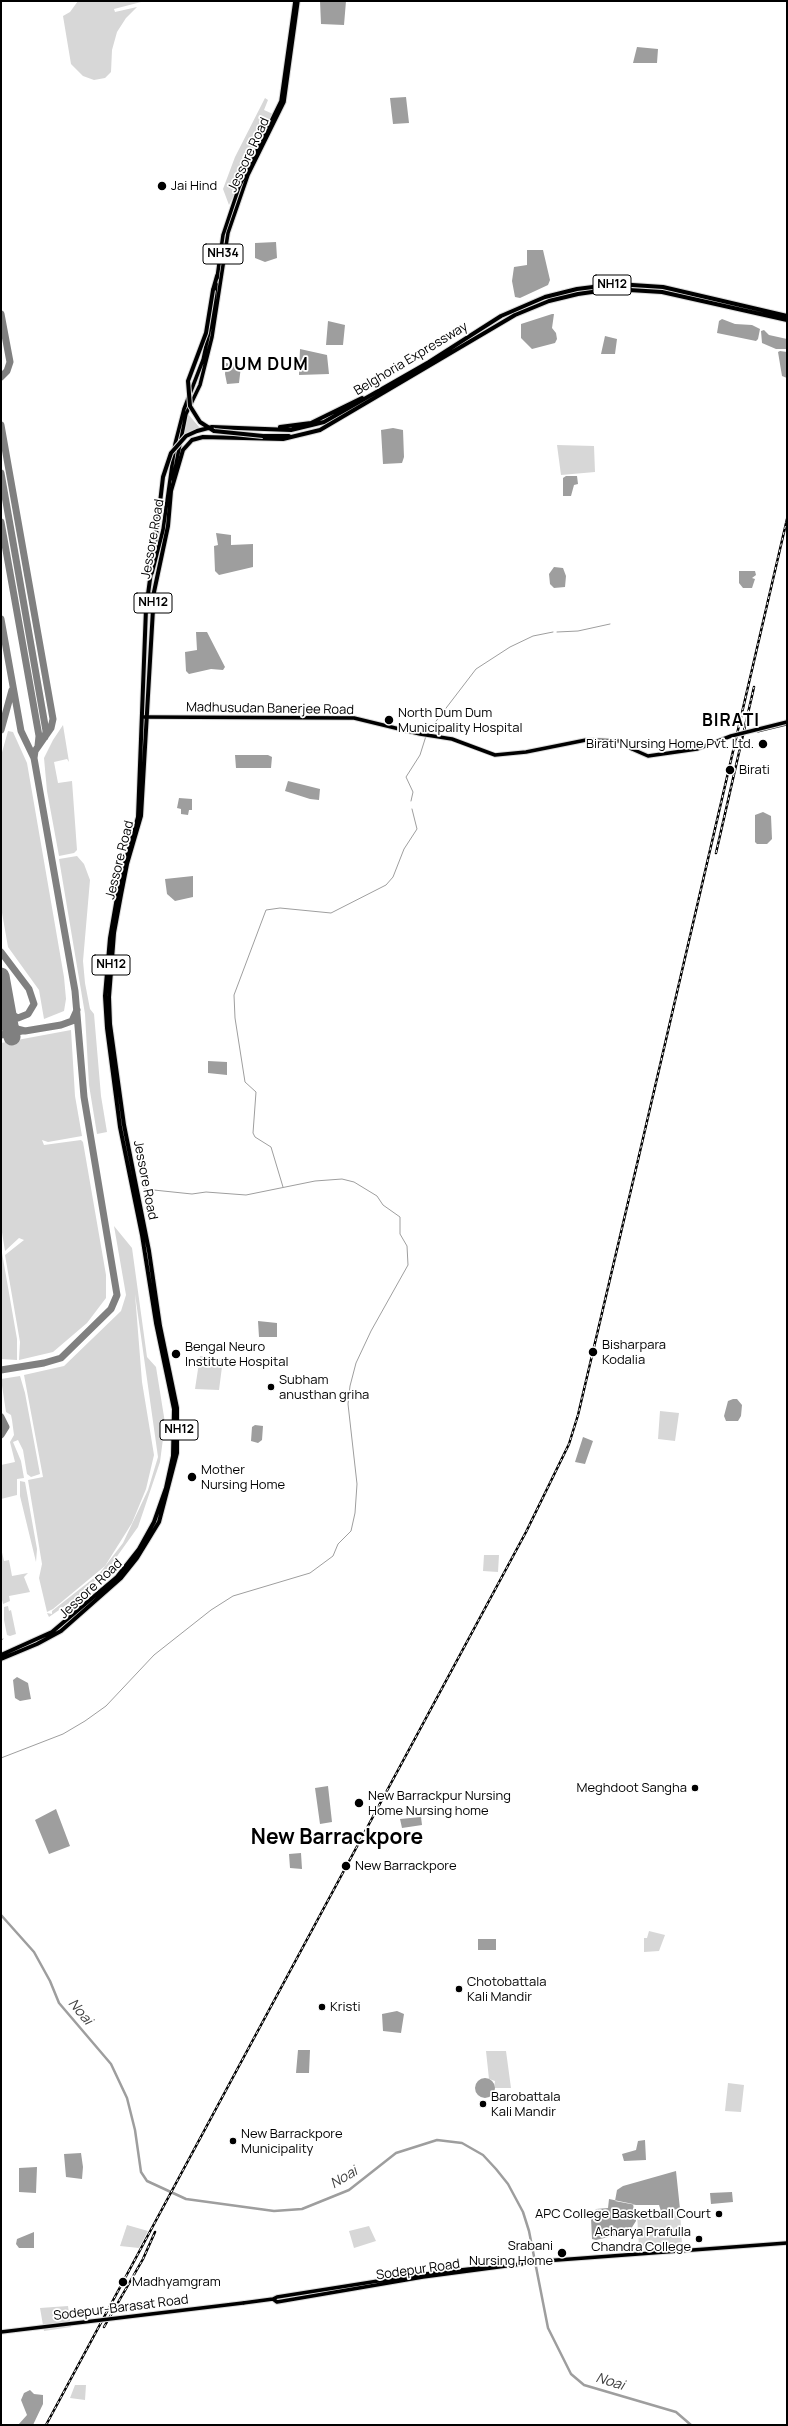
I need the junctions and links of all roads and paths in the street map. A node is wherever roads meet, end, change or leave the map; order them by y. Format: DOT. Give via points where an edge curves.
graph roads {
  1 [pos="295,1"];
  2 [pos="298,1"];
  3 [pos="217,276"];
  4 [pos="761,312"];
  5 [pos="787,316"];
  6 [pos="787,320"];
  7 [pos="442,354"];
  8 [pos="377,392"];
  9 [pos="237,425"];
  10 [pos="300,436"];
  11 [pos="171,491"];
  12 [pos="152,573"];
  13 [pos="144,717"];
  14 [pos="787,722"];
  15 [pos="1,1655"];
  16 [pos="1,1659"];
  17 [pos="787,2243"];
  18 [pos="243,2303"];
  19 [pos="1,2332"];
  1 -- 3 [label="main road, Jessore Road" via="281,101 238,187 224,229"];
  2 -- 11 [label="main road, Jessore Road / NH34" via="286,94 248,175 228,233 212,337 200,385 186,414"];
  3 -- 10 [label="highway, bridge" via="206,333 188,385 190,406 200,422 214,431 263,436"];
  3 -- 12 [label="main road, Jessore Road" via="204,354 184,409 175,444 163,530"];
  4 -- 5 [label="highway, Belghoria Expressway / NH12"];
  4 -- 6 [label="highway, Belghoria Expressway / NH12"];
  4 -- 7 [label="highway, Belghoria Expressway / NH12" via="663,287 630,284 589,287 545,297 525,305 491,322"];
  7 -- 8 [label="highway, Belghoria Expressway / NH12"];
  7 -- 10 [label="highway, Belghoria Expressway / NH12" via="336,421 320,430"];
  8 -- 9 [label="highway" via="311,423 286,427"];
  8 -- 12 [label="highway, Belghoria Expressway / NH12, bridge" via="324,422 295,429 217,426 192,432 175,447 168,459"];
  10 -- 11 [label="highway, Belghoria Expressway / NH12" via="271,440 207,437 192,440 183,450"];
  11 -- 13 [label="highway, Jessore Road / NH12" via="168,526 154,592"];
  12 -- 13 [label="highway, NH12" via="146,609"];
  13 -- 14 [label="main road, Madhusudan Banerjee Road, bridge" via="354,718 452,739 498,755 526,752 581,740 610,740 626,744 648,756 697,749 735,735"];
  13 -- 15 [label="highway, NH12" via="138,817 123,862 112,924 106,980 106,1013 120,1127 174,1409 173,1456 154,1522 117,1577 52,1632"];
  13 -- 16 [label="highway, Jessore Road / NH12" via="141,816 127,864 114,933 110,1011 124,1125 177,1408 177,1453 158,1522 122,1578 60,1631"];
  14 -- 14 [label="main road" via="758,731 762,727"];
  17 -- 18 [label="main road, Sodepur Road" via="540,2262 284,2301 273,2299"];
  18 -- 19 [label="main road, Sodepur-Barasat Road, bridge"];
}
